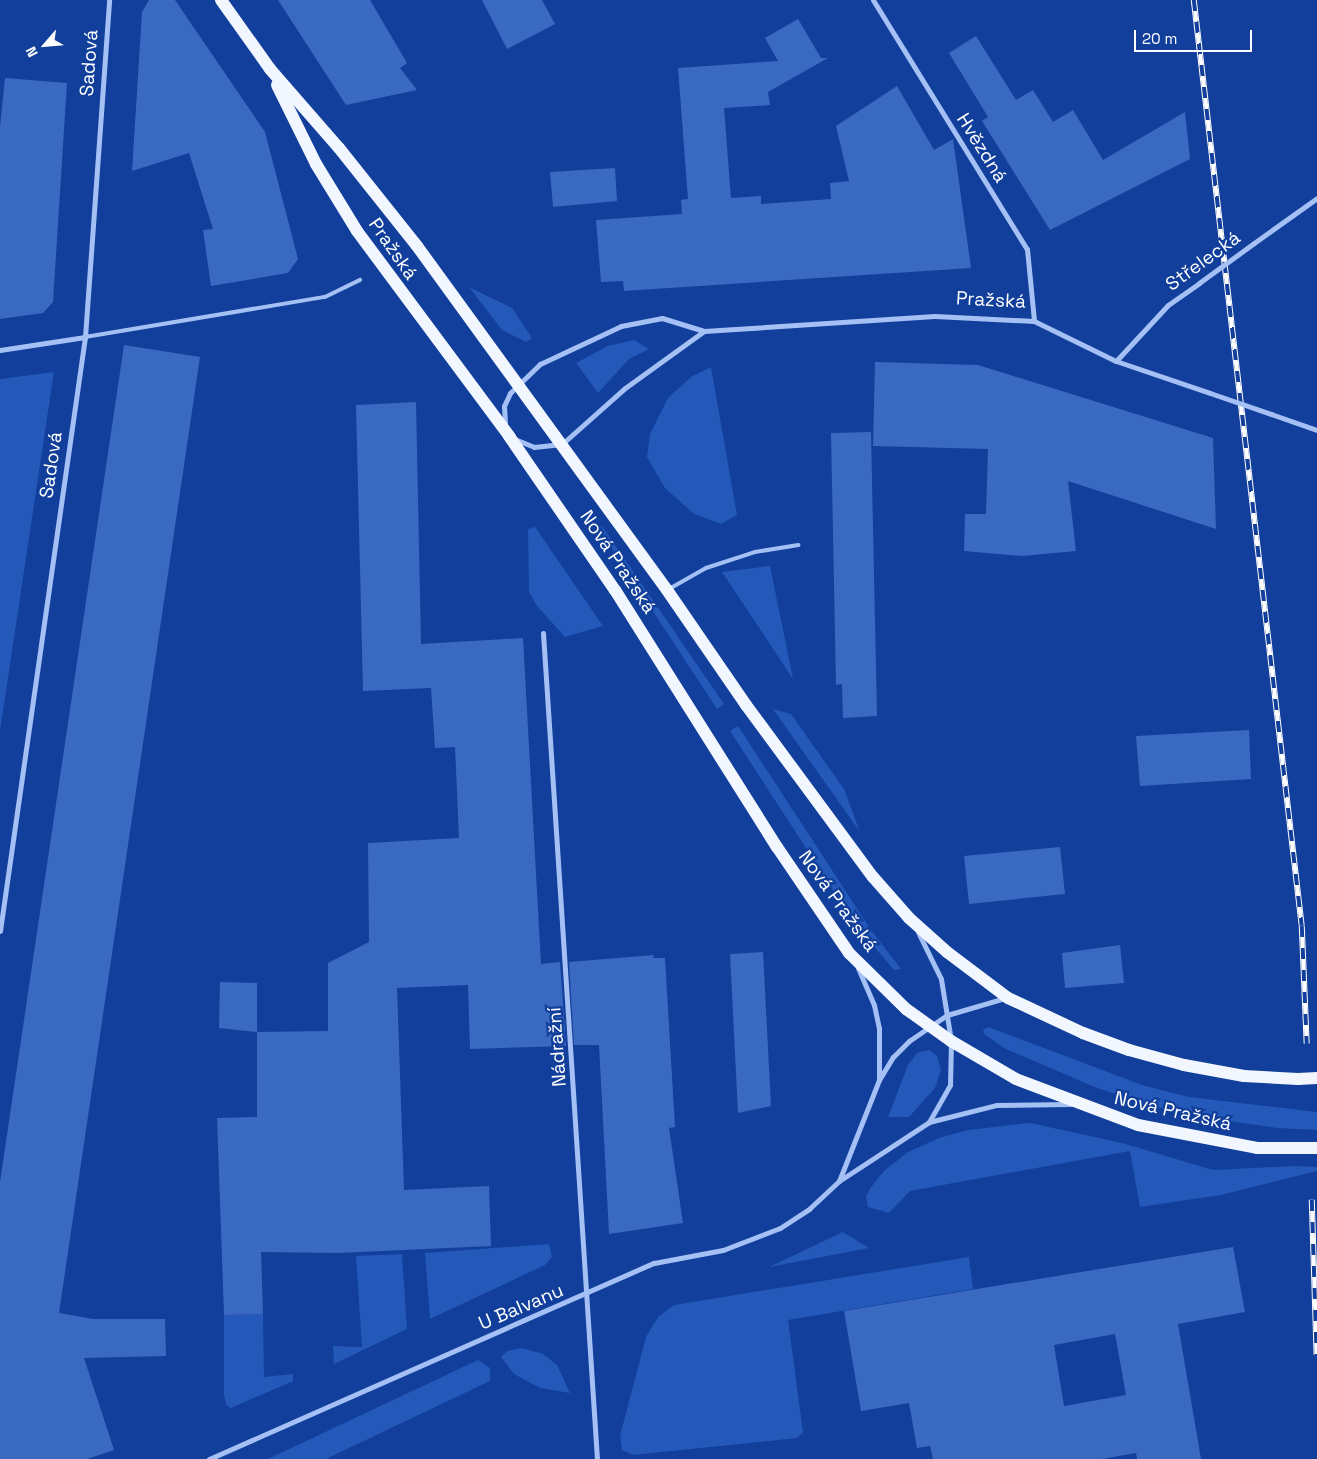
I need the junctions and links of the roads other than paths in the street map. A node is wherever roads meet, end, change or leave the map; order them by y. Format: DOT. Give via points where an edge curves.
graph roads {
  1 [pos="109,0"];
  2 [pos="221,0"];
  3 [pos="873,0"];
  4 [pos="270,70"];
  5 [pos="1317,198"];
  6 [pos="360,280"];
  7 [pos="1034,321"];
  8 [pos="704,331"];
  9 [pos="84,337"];
  10 [pos="0,350"];
  11 [pos="1116,361"];
  12 [pos="518,382"];
  13 [pos="1317,430"];
  14 [pos="510,436"];
  15 [pos="562,444"];
  16 [pos="798,545"];
  17 [pos="667,590"];
  18 [pos="543,633"];
  19 [pos="909,918"];
  20 [pos="0,931"];
  21 [pos="849,953"];
  22 [pos="1008,998"];
  23 [pos="947,1015"];
  24 [pos="929,1026"];
  25 [pos="951,1041"];
  26 [pos="1317,1078"];
  27 [pos="879,1080"];
  28 [pos="1077,1104"];
  29 [pos="929,1122"];
  30 [pos="1317,1148"];
  31 [pos="839,1181"];
  32 [pos="588,1294"];
  33 [pos="209,1459"];
  34 [pos="597,1459"];
  1 -- 9 [label="street, Sadová"];
  2 -- 4 [label="main road, Pražská"];
  3 -- 7 [label="street, Hvězdná" via="1027,250"];
  4 -- 12 [label="main road, Pražská" via="339,148 417,246"];
  4 -- 14 [label="main road, Pražská" via="316,164 357,231"];
  5 -- 11 [label="street, Střelecká, bridge" via="1168,305"];
  6 -- 9 [label="lane" via="325,297 228,310"];
  7 -- 8 [label="street, Pražská" via="935,316"];
  7 -- 11 [label="street, Pražská"];
  8 -- 12 [label="street, Pražská" via="662,318 621,326 557,354"];
  8 -- 15 [label="street" via="625,388"];
  9 -- 10 [label="street"];
  9 -- 20 [label="street, Sadová"];
  11 -- 13 [label="street, Pražská, bridge"];
  12 -- 14 [label="street, Pražská" via="504,406"];
  12 -- 15 [label="main road, Pražská"];
  14 -- 15 [label="street, Pražská" via="534,448"];
  14 -- 21 [label="main road, Nová Pražská" via="615,590 777,848"];
  15 -- 17 [label="main road, Nová Pražská"];
  16 -- 17 [label="lane" via="755,552 706,568"];
  17 -- 19 [label="main road, Nová Pražská" via="746,705 872,877"];
  18 -- 32 [label="street, Nádražní"];
  19 -- 22 [label="main road, Nová Pražská" via="947,952"];
  19 -- 23 [label="street, U Balvanu" via="941,979"];
  21 -- 24 [label="main road, Nová Pražská" via="880,985"];
  21 -- 27 [label="street, U Balvanu" via="874,1005 880,1049"];
  22 -- 23 [label="street, U Balvanu"];
  22 -- 26 [label="main road, Nová Pražská, bridge" via="1129,1050 1184,1065 1244,1076"];
  23 -- 24 [label="street, U Balvanu"];
  23 -- 25 [label="street, U Balvanu"];
  24 -- 25 [label="main road, Nová Pražská"];
  24 -- 27 [label="street, U Balvanu" via="893,1057"];
  25 -- 28 [label="main road, Nová Pražská" via="1016,1079"];
  25 -- 29 [label="street, U Balvanu" via="950,1085"];
  27 -- 31 [label="street, U Balvanu"];
  28 -- 29 [label="street, U Balvanu" via="996,1105"];
  28 -- 30 [label="main road, Nová Pražská, bridge" via="1179,1135 1256,1148"];
  29 -- 31 [label="street, U Balvanu"];
  31 -- 32 [label="street, U Balvanu" via="810,1209 780,1228 723,1250 654,1263"];
  32 -- 33 [label="street, U Balvanu"];
  32 -- 34 [label="street, Nádražní"];
}
